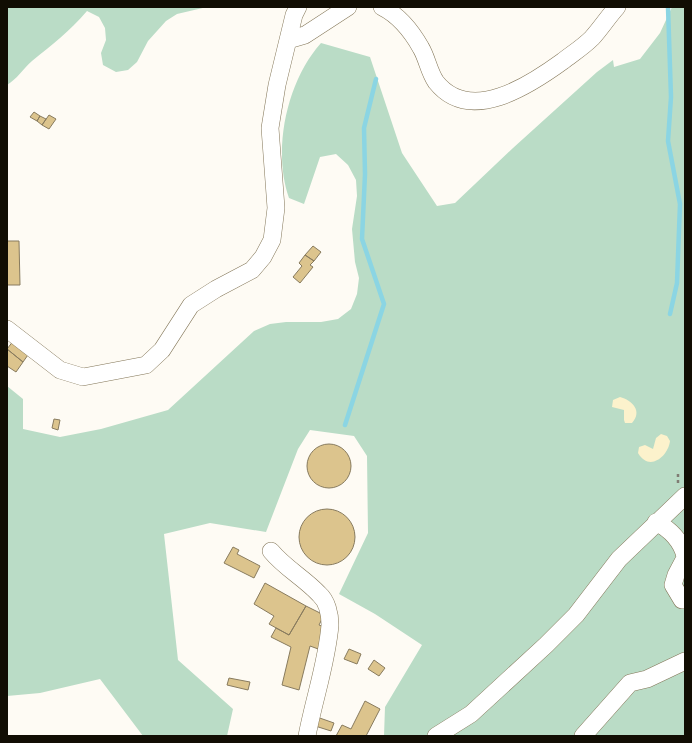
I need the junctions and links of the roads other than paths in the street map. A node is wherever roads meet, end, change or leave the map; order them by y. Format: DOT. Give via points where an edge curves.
graph roads {
  1 [pos="298,7"];
  2 [pos="348,7"];
  3 [pos="382,7"];
  4 [pos="617,7"];
  5 [pos="288,40"];
  6 [pos="7,329"];
  7 [pos="685,496"];
  8 [pos="656,522"];
  9 [pos="271,551"];
  10 [pos="685,557"];
  11 [pos="685,600"];
  12 [pos="685,661"];
  13 [pos="307,736"];
  14 [pos="436,736"];
  15 [pos="583,736"];
  1 -- 5 [label="street"];
  2 -- 5 [label="street" via="306,34"];
  3 -- 4 [label="street" via="393,13 405,25 421,48 435,80 447,94 478,101 498,98 518,90 548,72 591,38"];
  5 -- 6 [label="street" via="270,128 276,208 272,240 252,270 191,305 162,350 146,365 83,376 60,370"];
  7 -- 8 [label="street"];
  8 -- 10 [label="street" via="668,529 682,545"];
  8 -- 14 [label="street" via="618,559 576,615 546,645 471,714"];
  9 -- 13 [label="street" via="320,594 328,610 330,624"];
  10 -- 11 [label="street" via="673,585 682,600"];
  12 -- 15 [label="street" via="647,679 630,683"];
}
